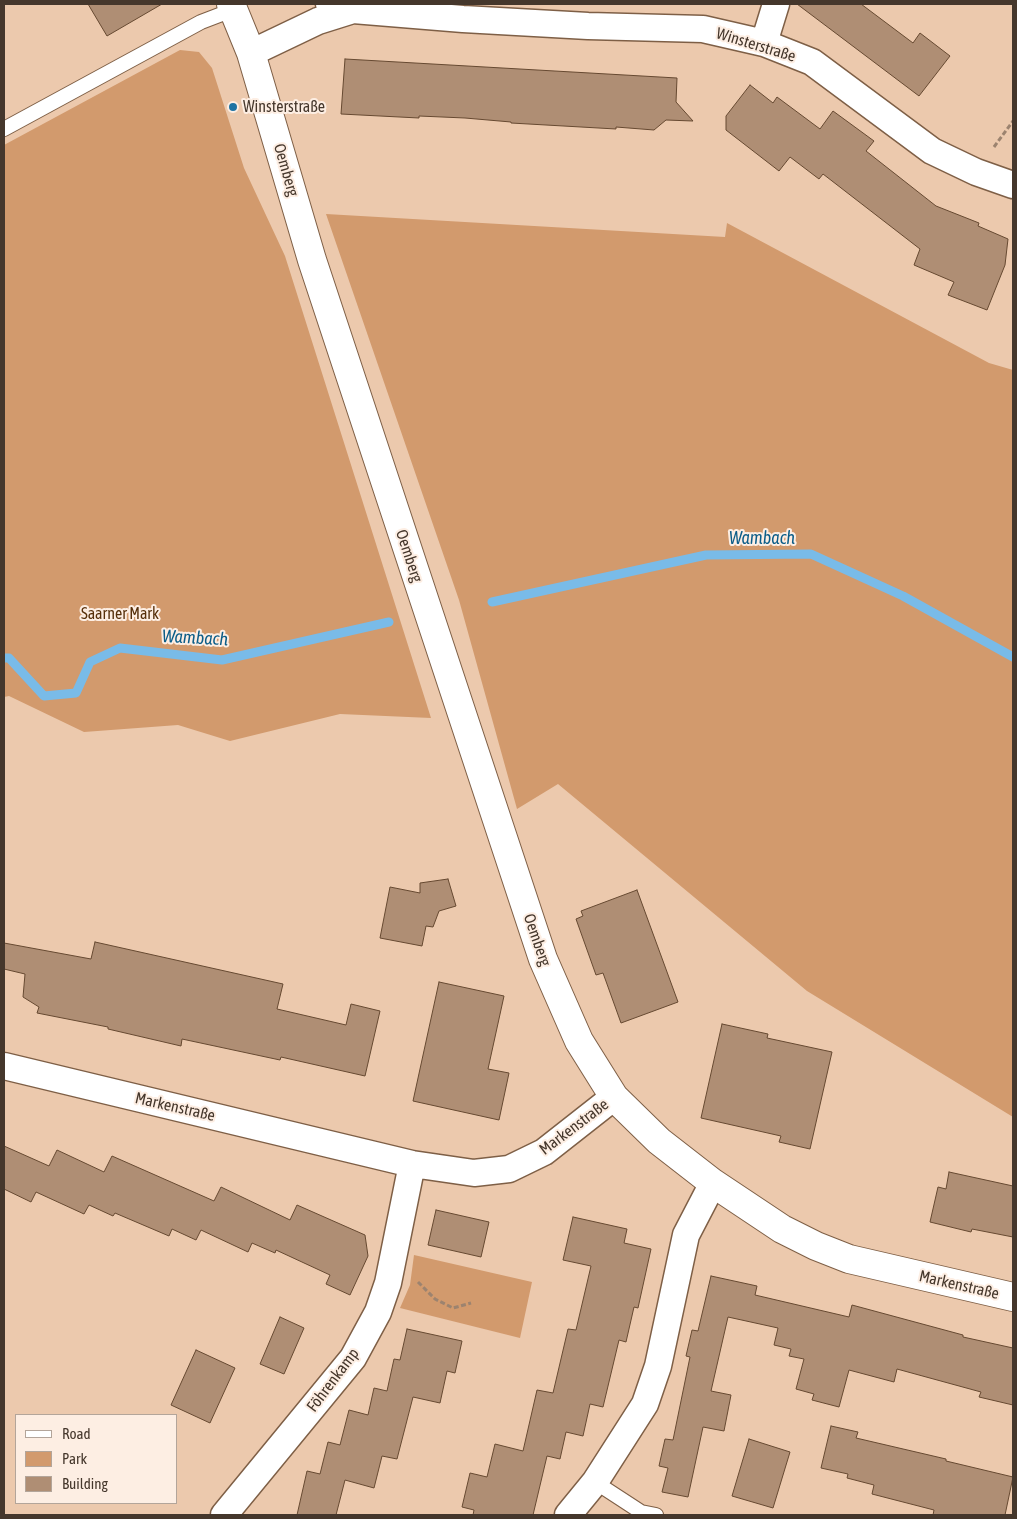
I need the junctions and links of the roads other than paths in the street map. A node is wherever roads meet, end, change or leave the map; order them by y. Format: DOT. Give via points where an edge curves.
graph roads {
  1 [pos="328,4"];
  2 [pos="776,4"];
  3 [pos="239,5"];
  4 [pos="353,10"];
  5 [pos="464,11"];
  6 [pos="764,43"];
  7 [pos="251,52"];
  8 [pos="4,129"];
  9 [pos="1013,185"];
  10 [pos="4,1066"];
  11 [pos="614,1097"];
  12 [pos="412,1164"];
  13 [pos="713,1183"];
  14 [pos="1013,1297"];
  15 [pos="595,1482"];
  16 [pos="224,1515"];
  17 [pos="568,1515"];
  18 [pos="656,1515"];
  1 -- 4 [label="street, Winsterstraße"];
  2 -- 6 [label="street"];
  3 -- 7 [label="street, Oemberg"];
  3 -- 8 [label="lane" via="201,22"];
  4 -- 5 [label="street, Winsterstraße"];
  4 -- 7 [label="street, Winsterstraße" via="318,20"];
  5 -- 6 [label="street, Winsterstraße" via="588,26 703,29"];
  6 -- 9 [label="street, Winsterstraße" via="812,62 932,151"];
  7 -- 11 [label="street, Oemberg" via="312,260 543,959 578,1041"];
  10 -- 12 [label="street, Markenstraße"];
  11 -- 12 [label="street, Markenstraße" via="544,1152 509,1169 474,1173"];
  11 -- 13 [label="street, Markenstraße" via="659,1141"];
  12 -- 16 [label="street, Föhrenkamp" via="388,1283 378,1312 353,1358"];
  13 -- 14 [label="street, Markenstraße" via="816,1246 849,1258"];
  13 -- 15 [label="street" via="686,1235 658,1366 645,1404"];
  15 -- 17 [label="street"];
  15 -- 18 [label="lane" via="640,1512"];
}
